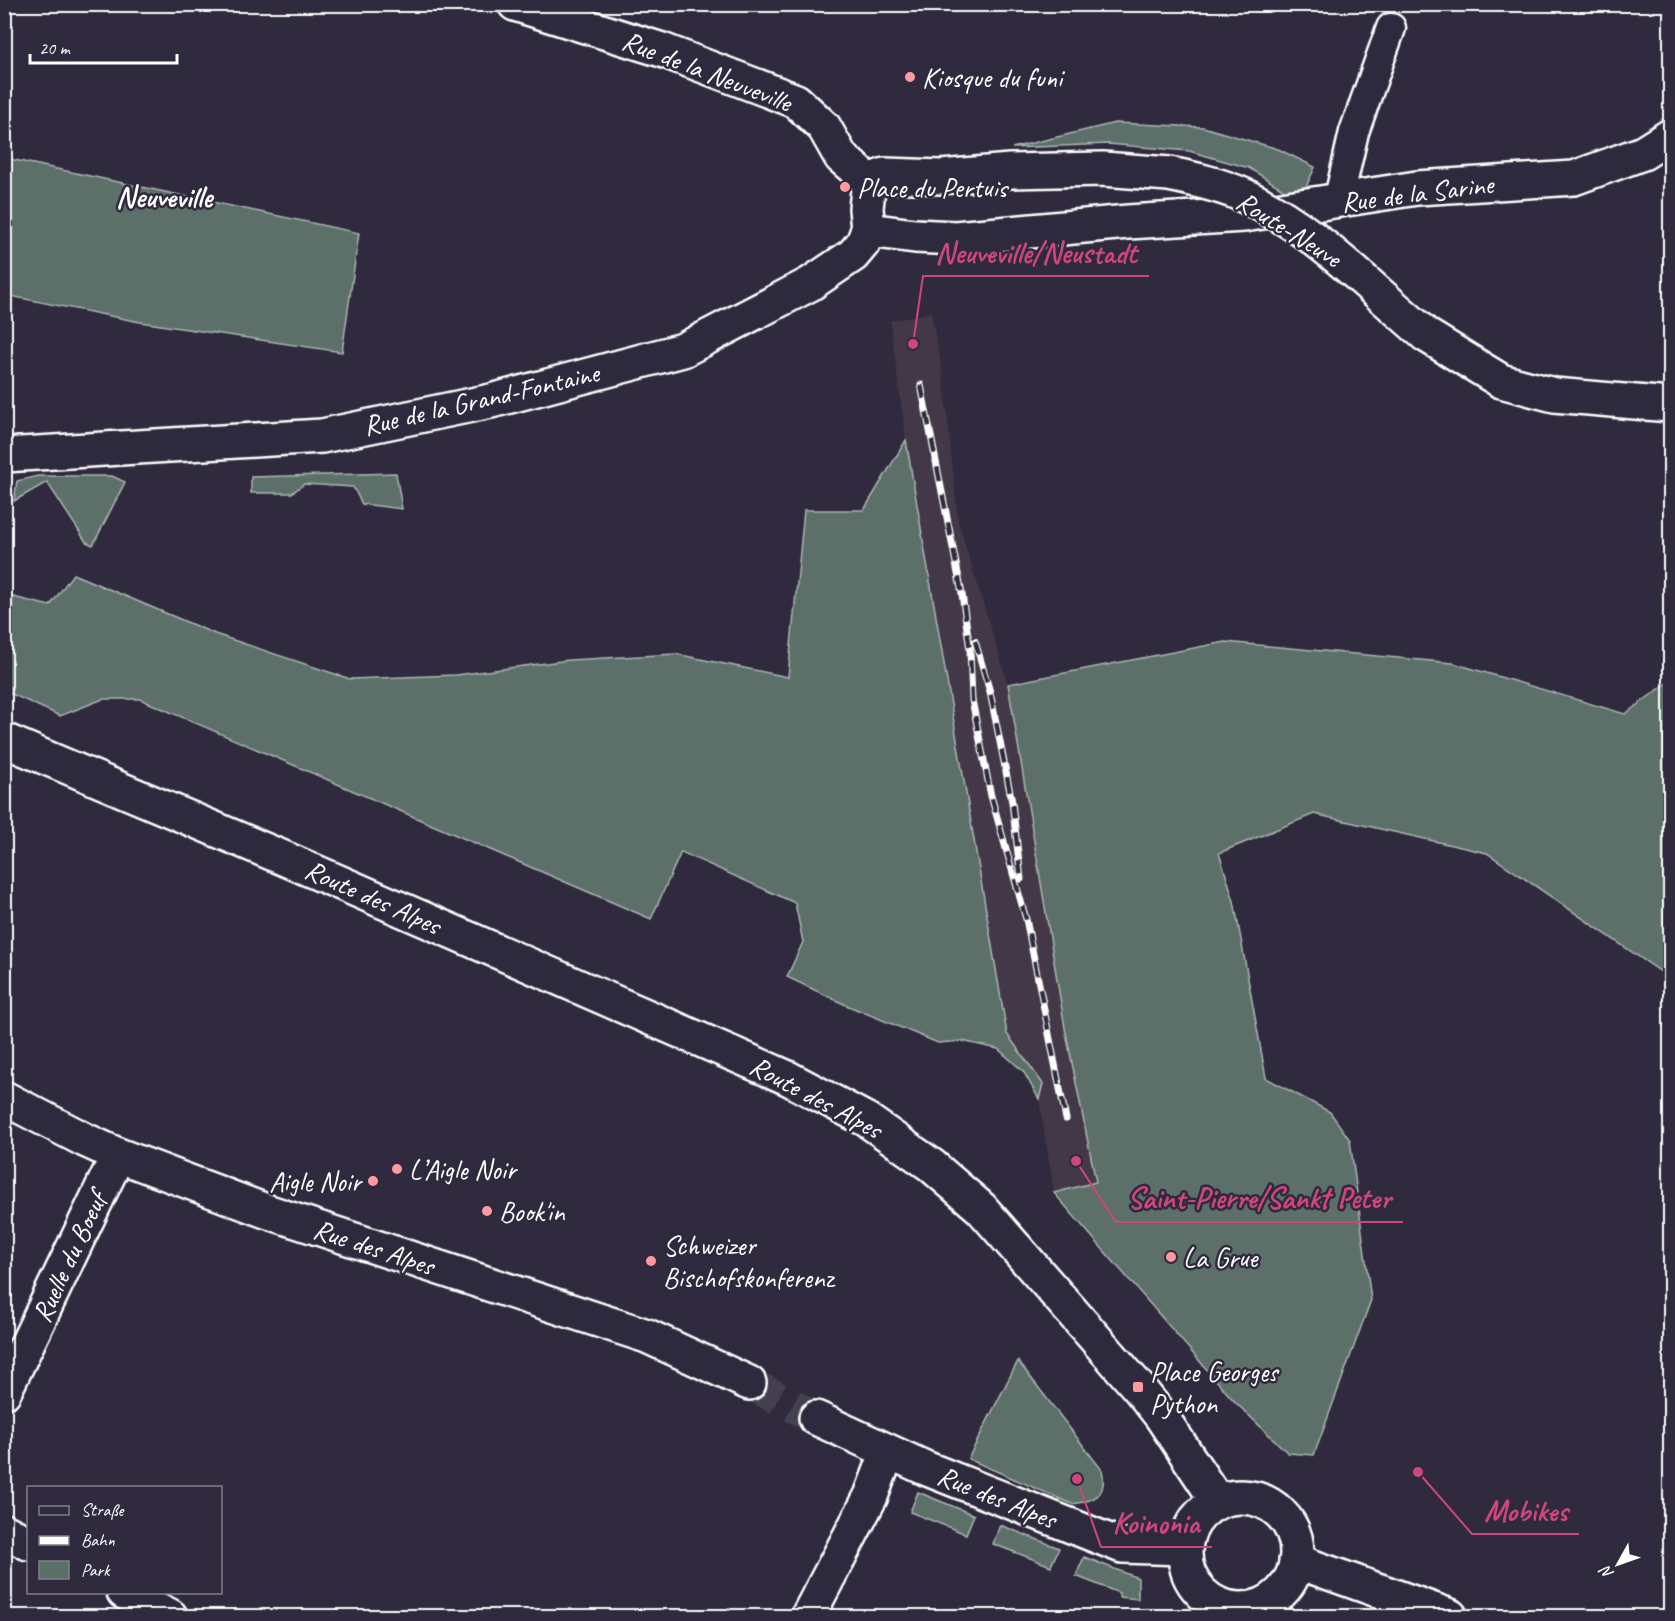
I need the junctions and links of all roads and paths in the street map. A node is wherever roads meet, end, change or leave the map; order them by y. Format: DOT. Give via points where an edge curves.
graph roads {
  1 [pos="515,4"];
  2 [pos="1391,28"];
  3 [pos="1671,136"];
  4 [pos="869,181"];
  5 [pos="1338,202"];
  6 [pos="868,230"];
  7 [pos="1671,405"];
  8 [pos="4,455"];
  9 [pos="4,740"];
  10 [pos="4,1098"];
  11 [pos="118,1155"];
  12 [pos="749,1383"];
  13 [pos="4,1392"];
  14 [pos="816,1418"];
  15 [pos="888,1451"];
  16 [pos="1218,1502"];
  17 [pos="4,1531"];
  18 [pos="27,1542"];
  19 [pos="1185,1548"];
  20 [pos="1296,1561"];
  21 [pos="126,1594"];
  22 [pos="1231,1613"];
  23 [pos="170,1617"];
  24 [pos="808,1617"];
  25 [pos="1450,1617"];
  1 -- 4 [label="street, Rue de la Neuveville" via="662,50 796,101 824,127 842,157"];
  2 -- 5 [label="lane" via="1354,132"];
  3 -- 5 [label="street, Rue de la Sarine" via="1643,153 1574,178 1417,188"];
  4 -- 6 [label="street"];
  4 -- 7 [label="street, Route-Neuve, bridge" via="885,175 941,177 1103,169 1169,174 1200,181 1244,195 1324,245 1426,335 1501,381 1554,395"];
  5 -- 6 [label="street, Rue de la Sarine" via="1244,215 955,238"];
  6 -- 8 [label="street, Rue de la Grand-Fontaine" via="853,255 837,267 683,350 491,401 322,436"];
  9 -- 16 [label="street, Route des Alpes" via="788,1078 867,1120 932,1165 981,1208 1138,1387"];
  10 -- 11 [label="street, Rue des Alpes"];
  11 -- 12 [label="street, Rue des Alpes" via="266,1211 648,1336"];
  11 -- 13 [label="street, Ruelle du Boeuf"];
  14 -- 15 [label="street, Rue des Alpes"];
  15 -- 19 [label="street, Rue des Alpes" via="1122,1546"];
  15 -- 24 [label="street" via="871,1496"];
  16 -- 19 [label="street" via="1201,1513 1190,1529"];
  16 -- 20 [label="street" via="1251,1498 1267,1504 1290,1527"];
  17 -- 18 [label="street"];
  19 -- 22 [label="street" via="1186,1567 1196,1587"];
  20 -- 22 [label="street" via="1282,1592 1267,1603"];
  20 -- 25 [label="street"];
  21 -- 23 [label="street"];
}
